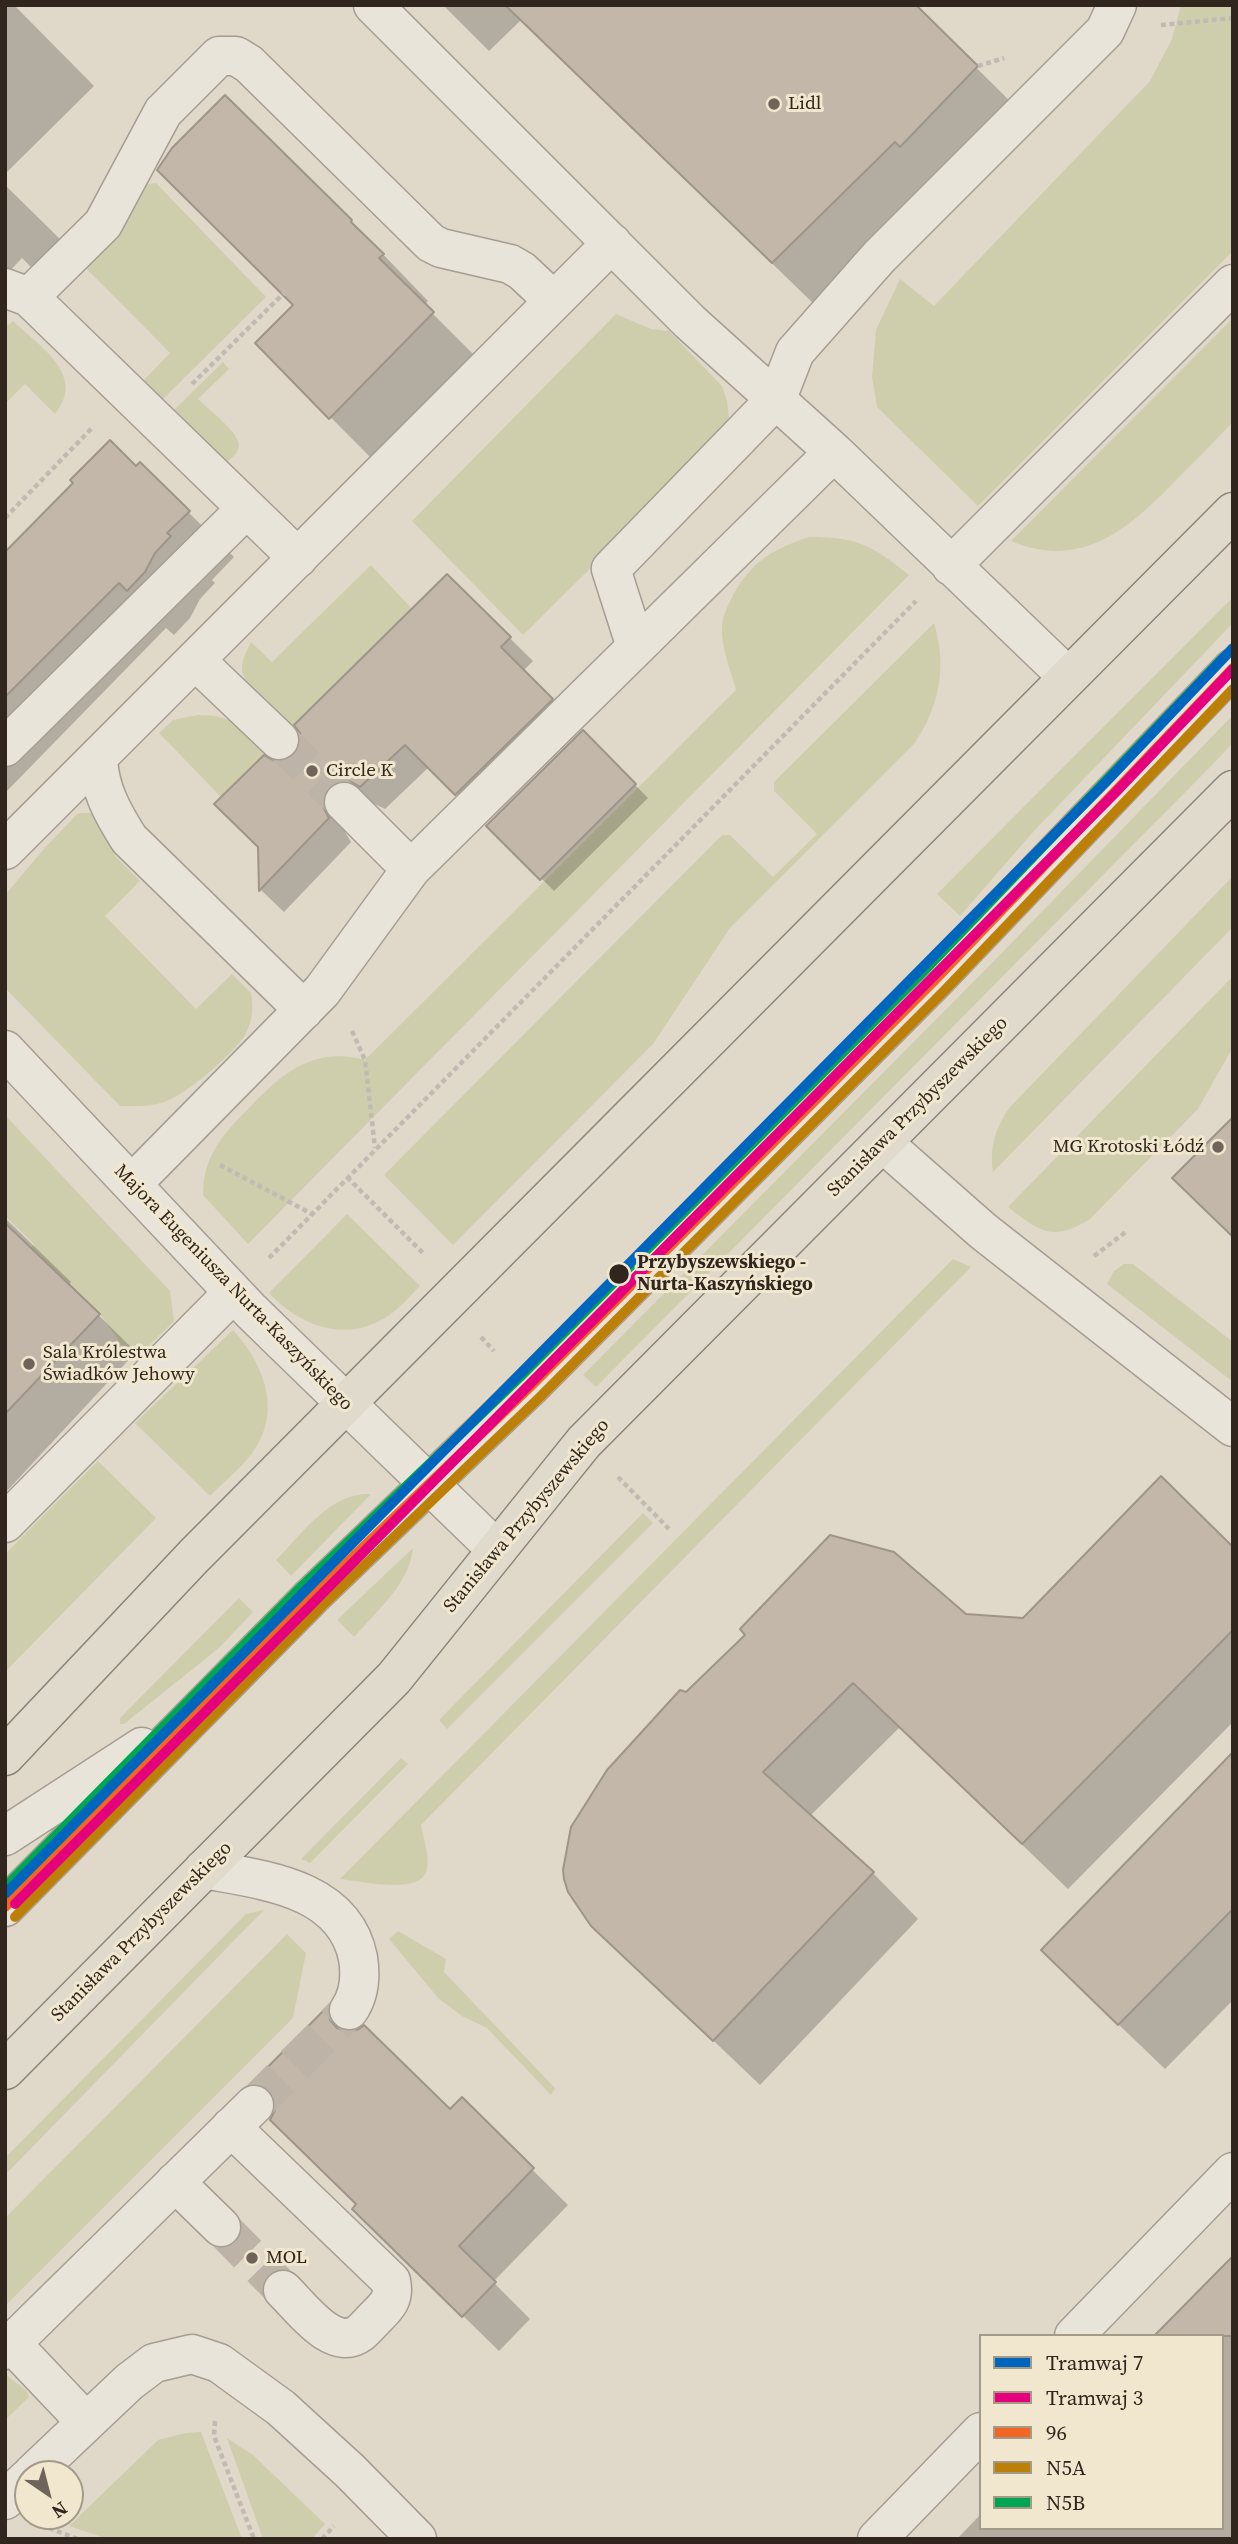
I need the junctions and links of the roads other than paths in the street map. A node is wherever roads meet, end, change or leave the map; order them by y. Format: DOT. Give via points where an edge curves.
graph roads {
  1 [pos="373,5"];
  2 [pos="1111,18"];
  3 [pos="612,243"];
  4 [pos="1233,284"];
  5 [pos="17,292"];
  6 [pos="554,301"];
  7 [pos="777,398"];
  8 [pos="834,452"];
  9 [pos="246,509"];
  10 [pos="1233,512"];
  11 [pos="298,558"];
  12 [pos="951,566"];
  13 [pos="636,647"];
  14 [pos="195,660"];
  15 [pos="1233,668"];
  16 [pos="1068,677"];
  17 [pos="279,740"];
  18 [pos="5,747"];
  19 [pos="98,757"];
  20 [pos="1233,790"];
  21 [pos="344,802"];
  22 [pos="5,850"];
  23 [pos="411,869"];
  24 [pos="313,1001"];
  25 [pos="5,1050"];
  26 [pos="883,1143"];
  27 [pos="144,1171"];
  28 [pos="233,1293"];
  29 [pos="345,1404"];
  30 [pos="1233,1427"];
  31 [pos="429,1485"];
  32 [pos="5,1523"];
  33 [pos="497,1550"];
  34 [pos="212,1698"];
  35 [pos="5,1756"];
  36 [pos="5,1836"];
  37 [pos="204,1869"];
  38 [pos="5,1907"];
  39 [pos="349,2010"];
  40 [pos="5,2070"];
  41 [pos="1233,2172"];
  42 [pos="175,2182"];
  43 [pos="221,2227"];
  44 [pos="283,2290"];
  45 [pos="1076,2334"];
  46 [pos="9,2347"];
  47 [pos="86,2422"];
  48 [pos="979,2434"];
  49 [pos="47,2460"];
  50 [pos="417,2539"];
  51 [pos="877,2539"];
  1 -- 3 [label="street"];
  2 -- 7 [label="street" via="862,276 795,352"];
  3 -- 6 [label="street"];
  3 -- 7 [label="street" via="690,322"];
  4 -- 12 [label="street"];
  5 -- 6 [label="street" via="110,214 163,112 219,56 236,56 431,243 510,264"];
  5 -- 9 [label="street"];
  6 -- 11 [label="street"];
  7 -- 8 [label="street"];
  7 -- 13 [label="street" via="611,569"];
  8 -- 12 [label="street"];
  8 -- 13 [label="street"];
  9 -- 11 [label="street"];
  9 -- 18 [label="street"];
  10 -- 16 [label="main road"];
  11 -- 14 [label="street"];
  12 -- 16 [label="street"];
  13 -- 23 [label="street"];
  14 -- 17 [label="street"];
  14 -- 19 [label="street"];
  15 -- 31 [label="street" via="925,989"];
  16 -- 29 [label="main road"];
  19 -- 22 [label="street"];
  19 -- 24 [label="street" via="108,805 129,839"];
  20 -- 26 [label="main road, Stanisława Przybyszewskiego"];
  21 -- 23 [label="street"];
  23 -- 24 [label="street"];
  24 -- 27 [label="street"];
  25 -- 27 [label="street, Majora Eugeniusza Nurta-Kaszyńskiego"];
  26 -- 30 [label="street" via="983,1231"];
  26 -- 33 [label="main road, Stanisława Przybyszewskiego" via="584,1442"];
  27 -- 28 [label="street, Majora Eugeniusza Nurta-Kaszyńskiego"];
  28 -- 29 [label="street, Majora Eugeniusza Nurta-Kaszyńskiego"];
  28 -- 32 [label="street"];
  29 -- 31 [label="street, Majora Eugeniusza Nurta-Kaszyńskiego"];
  29 -- 35 [label="main road"];
  31 -- 33 [label="street, Majora Eugeniusza Nurta-Kaszyńskiego"];
  31 -- 34 [label="street"];
  33 -- 37 [label="main road, Stanisława Przybyszewskiego" via="394,1678"];
  34 -- 36 [label="street"];
  34 -- 38 [label="street"];
  37 -- 39 [label="street" via="272,1881 305,1893 340,1920 356,1952 360,1979"];
  37 -- 40 [label="main road, Stanisława Przybyszewskiego"];
  41 -- 45 [label="street"];
  42 -- 43 [label="street"];
  42 -- 44 [label="street" via="243,2116 391,2281 394,2292 390,2303 358,2335 345,2339 331,2337"];
  42 -- 46 [label="street"];
  46 -- 47 [label="street"];
  47 -- 49 [label="street"];
  47 -- 50 [label="street" via="154,2363 192,2354 219,2363 281,2408"];
  48 -- 51 [label="street"];
}
